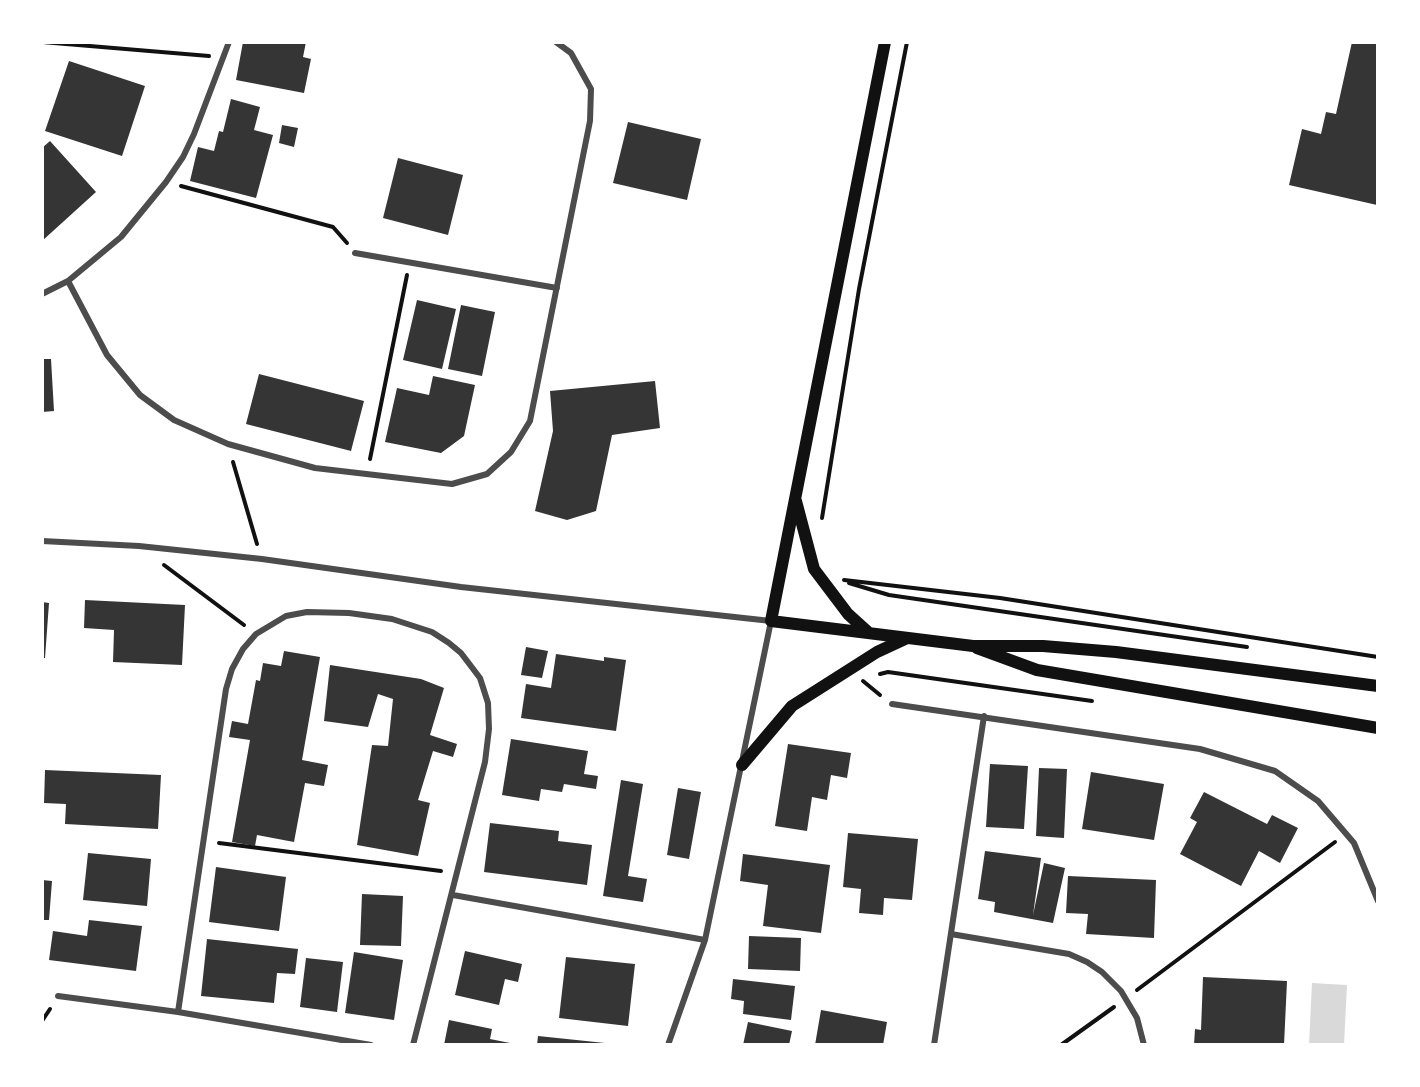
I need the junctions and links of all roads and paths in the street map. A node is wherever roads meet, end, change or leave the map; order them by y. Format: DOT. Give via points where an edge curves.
graph roads {
  1 [pos="42,42"];
  2 [pos="229,42"];
  3 [pos="555,42"];
  4 [pos="885,42"];
  5 [pos="907,42"];
  6 [pos="224,57"];
  7 [pos="166,182"];
  8 [pos="355,253"];
  9 [pos="409,262"];
  10 [pos="68,281"];
  11 [pos="557,288"];
  12 [pos="42,294"];
  13 [pos="228,444"];
  14 [pos="366,475"];
  15 [pos="795,496"];
  16 [pos="821,524"];
  17 [pos="42,541"];
  18 [pos="139,546"];
  19 [pos="262,559"];
  20 [pos="771,621"];
  21 [pos="869,633"];
  22 [pos="256,634"];
  23 [pos="906,638"];
  24 [pos="973,646"];
  25 [pos="1250,648"];
  26 [pos="1378,657"];
  27 [pos="862,680"];
  28 [pos="853,684"];
  29 [pos="1378,686"];
  30 [pos="1100,702"];
  31 [pos="892,704"];
  32 [pos="984,716"];
  33 [pos="1378,728"];
  34 [pos="742,765"];
  35 [pos="1346,833"];
  36 [pos="204,841"];
  37 [pos="459,873"];
  38 [pos="453,895"];
  39 [pos="1378,902"];
  40 [pos="951,934"];
  41 [pos="705,940"];
  42 [pos="58,996"];
  43 [pos="1125,999"];
  44 [pos="178,1012"];
  45 [pos="371,1045"];
  46 [pos="413,1045"];
  47 [pos="668,1045"];
  48 [pos="934,1045"];
  49 [pos="1061,1045"];
  50 [pos="1144,1045"];
  1 -- 6 [label="path"];
  2 -- 6 [label="street"];
  3 -- 11 [label="street" via="571,53 591,89 590,121"];
  4 -- 15 [label="main road"];
  5 -- 16 [label="path" via="859,289"];
  6 -- 7 [label="street" via="187,149"];
  7 -- 8 [label="path" via="333,227"];
  7 -- 10 [label="street" via="121,237"];
  8 -- 9 [label="street"];
  9 -- 11 [label="street"];
  9 -- 14 [label="path"];
  10 -- 12 [label="street"];
  10 -- 13 [label="street" via="107,355 140,395 174,420"];
  11 -- 14 [label="street" via="530,421 511,452 487,474 452,484"];
  13 -- 14 [label="street" via="315,468"];
  13 -- 19 [label="path"];
  15 -- 20 [label="main road"];
  15 -- 21 [label="main road" via="814,569 848,614"];
  17 -- 18 [label="street"];
  18 -- 19 [label="street"];
  18 -- 22 [label="path"];
  19 -- 20 [label="street" via="461,587"];
  20 -- 21 [label="main road"];
  20 -- 34 [label="street"];
  21 -- 23 [label="main road"];
  22 -- 36 [label="street" via="232,669 226,689"];
  22 -- 37 [label="street" via="286,616 307,612 392,619 432,632 472,665 488,703 489,729"];
  23 -- 24 [label="main road"];
  23 -- 34 [label="main road" via="877,651 792,706"];
  24 -- 29 [label="main road" via="1043,645 1116,652"];
  24 -- 33 [label="main road" via="1037,670"];
  25 -- 26 [label="path" via="889,595 841,580 1011,600"];
  27 -- 28 [label="path"];
  27 -- 30 [label="path" via="888,672"];
  27 -- 31 [label="path"];
  31 -- 32 [label="street"];
  32 -- 35 [label="street" via="1200,749 1275,771 1318,801"];
  32 -- 40 [label="street"];
  34 -- 41 [label="street"];
  35 -- 39 [label="street" via="1354,843"];
  35 -- 43 [label="path"];
  36 -- 37 [label="path"];
  36 -- 44 [label="street"];
  37 -- 38 [label="street"];
  38 -- 41 [label="street"];
  38 -- 46 [label="street"];
  40 -- 43 [label="street" via="1069,954 1102,972"];
  40 -- 48 [label="street"];
  41 -- 47 [label="street"];
  42 -- 44 [label="street"];
  43 -- 49 [label="path"];
  43 -- 50 [label="street" via="1137,1018"];
  44 -- 45 [label="street"];
}
